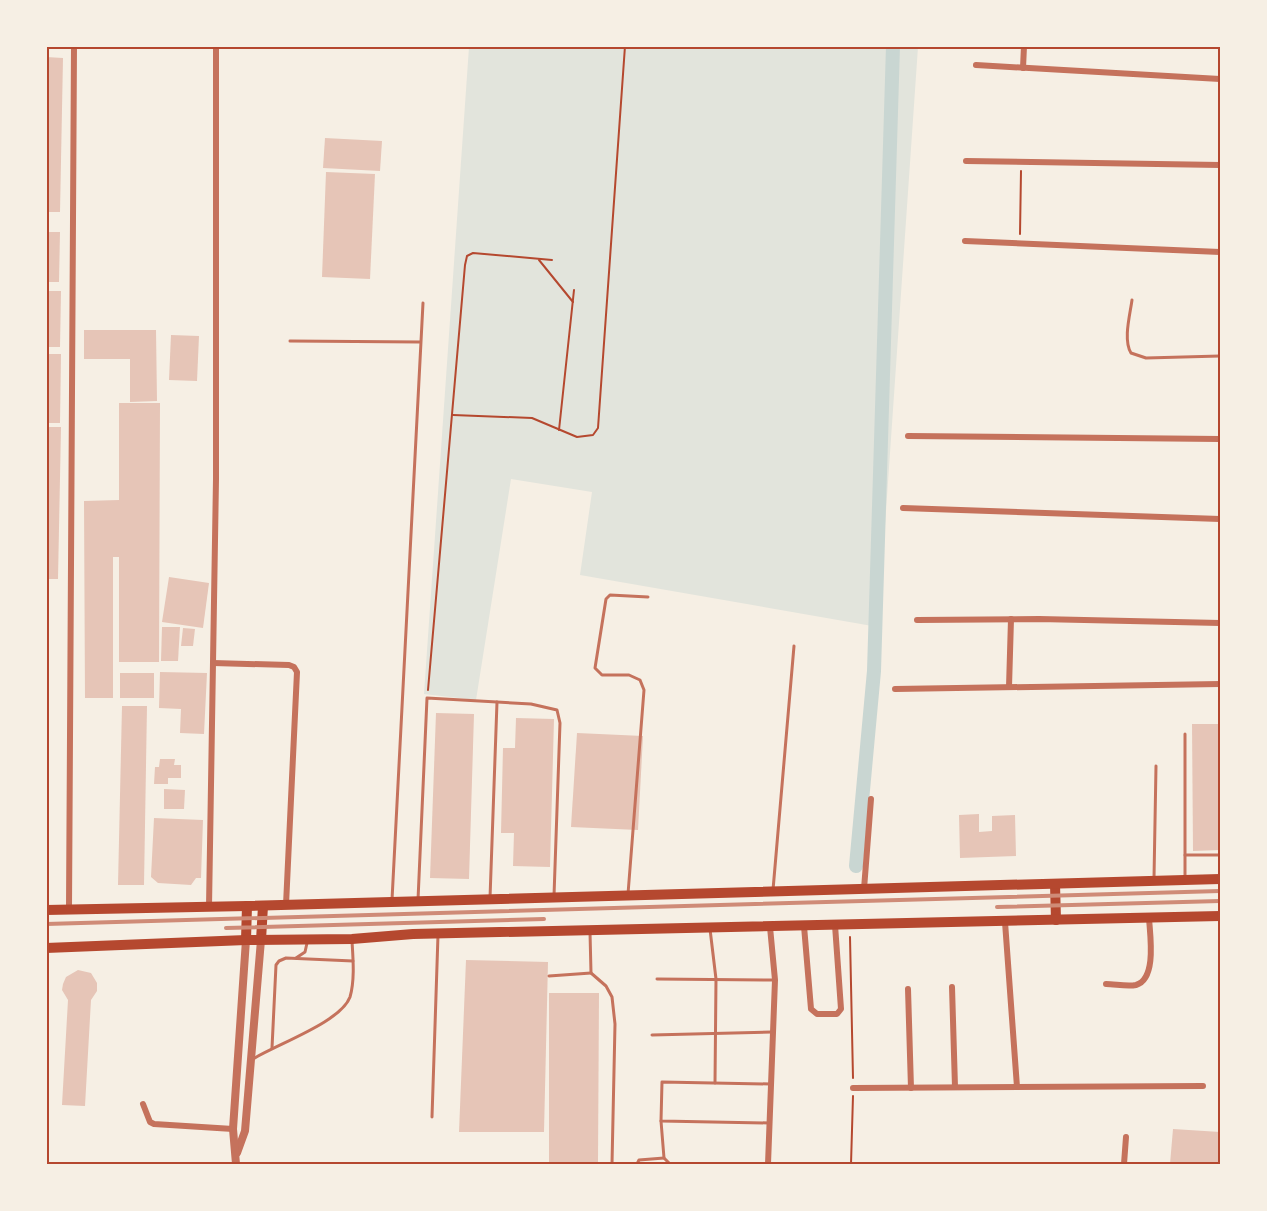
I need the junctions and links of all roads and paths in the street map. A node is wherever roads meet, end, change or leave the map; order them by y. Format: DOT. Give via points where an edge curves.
graph roads {
  1 [pos="74,46"];
  2 [pos="216,46"];
  3 [pos="625,46"];
  4 [pos="1024,46"];
  5 [pos="976,65"];
  6 [pos="1023,68"];
  7 [pos="1221,79"];
  8 [pos="966,161"];
  9 [pos="1021,162"];
  10 [pos="1221,165"];
  11 [pos="965,241"];
  12 [pos="1020,243"];
  13 [pos="1221,252"];
  14 [pos="538,258"];
  15 [pos="552,260"];
  16 [pos="574,290"];
  17 [pos="1132,300"];
  18 [pos="573,302"];
  19 [pos="423,303"];
  20 [pos="290,341"];
  21 [pos="421,342"];
  22 [pos="1220,356"];
  23 [pos="453,415"];
  24 [pos="559,430"];
  25 [pos="908,436"];
  26 [pos="1221,439"];
  27 [pos="903,508"];
  28 [pos="1221,519"];
  29 [pos="648,597"];
  30 [pos="1011,619"];
  31 [pos="917,620"];
  32 [pos="1221,622"];
  33 [pos="794,646"];
  34 [pos="213,663"];
  35 [pos="1221,684"];
  36 [pos="1009,687"];
  37 [pos="895,688"];
  38 [pos="427,698"];
  39 [pos="497,702"];
  40 [pos="1185,734"];
  41 [pos="1156,766"];
  42 [pos="871,799"];
  43 [pos="1185,855"];
  44 [pos="1221,855"];
  45 [pos="1221,879"];
  46 [pos="1154,880"];
  47 [pos="1185,880"];
  48 [pos="1055,884"];
  49 [pos="864,889"];
  50 [pos="773,892"];
  51 [pos="628,896"];
  52 [pos="554,897"];
  53 [pos="490,899"];
  54 [pos="418,901"];
  55 [pos="392,902"];
  56 [pos="286,905"];
  57 [pos="247,906"];
  58 [pos="263,906"];
  59 [pos="209,907"];
  60 [pos="69,909"];
  61 [pos="46,910"];
  62 [pos="1221,916"];
  63 [pos="1149,918"];
  64 [pos="1056,920"];
  65 [pos="1005,922"];
  66 [pos="835,925"];
  67 [pos="850,925"];
  68 [pos="804,926"];
  69 [pos="770,927"];
  70 [pos="710,928"];
  71 [pos="590,930"];
  72 [pos="438,933"];
  73 [pos="307,939"];
  74 [pos="352,939"];
  75 [pos="246,940"];
  76 [pos="261,940"];
  77 [pos="46,948"];
  78 [pos="294,959"];
  79 [pos="352,961"];
  80 [pos="591,973"];
  81 [pos="549,976"];
  82 [pos="657,979"];
  83 [pos="716,979"];
  84 [pos="775,980"];
  85 [pos="1106,984"];
  86 [pos="952,987"];
  87 [pos="908,989"];
  88 [pos="772,1032"];
  89 [pos="716,1033"];
  90 [pos="652,1035"];
  91 [pos="272,1048"];
  92 [pos="250,1060"];
  93 [pos="715,1083"];
  94 [pos="770,1084"];
  95 [pos="1203,1086"];
  96 [pos="955,1087"];
  97 [pos="1017,1087"];
  98 [pos="853,1088"];
  99 [pos="911,1088"];
  100 [pos="143,1104"];
  101 [pos="432,1117"];
  102 [pos="661,1121"];
  103 [pos="769,1123"];
  104 [pos="233,1129"];
  105 [pos="1126,1137"];
  106 [pos="664,1158"];
  107 [pos="236,1160"];
  108 [pos="612,1164"];
  109 [pos="637,1164"];
  110 [pos="670,1164"];
  111 [pos="768,1164"];
  112 [pos="851,1164"];
  113 [pos="1124,1164"];
  1 -- 60 [label="street"];
  2 -- 34 [label="street"];
  3 -- 24 [label="path" via="598,428 593,435 577,437"];
  4 -- 6 [label="street"];
  5 -- 6 [label="street"];
  6 -- 7 [label="street"];
  8 -- 9 [label="street"];
  9 -- 10 [label="street"];
  9 -- 12 [label="path"];
  11 -- 12 [label="street"];
  12 -- 13 [label="street"];
  14 -- 15 [label="path"];
  14 -- 18 [label="path"];
  14 -- 23 [label="path" via="474,253 467,256"];
  16 -- 18 [label="path"];
  17 -- 22 [label="lane" via="1128,336 1131,353 1146,357"];
  18 -- 24 [label="path"];
  19 -- 21 [label="lane"];
  20 -- 21 [label="lane"];
  21 -- 55 [label="lane"];
  23 -- 24 [label="path" via="532,418"];
  23 -- 38 [label="path"];
  25 -- 26 [label="street"];
  27 -- 28 [label="street"];
  29 -- 51 [label="lane" via="610,595 606,599 595,668 602,675 629,675 640,680 644,690"];
  30 -- 31 [label="street"];
  30 -- 32 [label="street"];
  30 -- 36 [label="street"];
  33 -- 50 [label="lane"];
  34 -- 56 [label="street" via="290,665 297,672"];
  34 -- 59 [label="street"];
  35 -- 36 [label="street"];
  36 -- 37 [label="street"];
  38 -- 39 [label="lane"];
  38 -- 54 [label="lane"];
  39 -- 52 [label="lane" via="557,710 560,723"];
  39 -- 53 [label="lane"];
  40 -- 43 [label="lane"];
  41 -- 46 [label="lane"];
  42 -- 49 [label="street"];
  43 -- 44 [label="lane"];
  43 -- 47 [label="lane"];
  45 -- 47 [label="main road"];
  46 -- 47 [label="main road"];
  46 -- 48 [label="main road"];
  48 -- 49 [label="main road"];
  48 -- 64 [label="main road"];
  49 -- 50 [label="main road"];
  50 -- 51 [label="main road"];
  51 -- 52 [label="main road"];
  52 -- 53 [label="main road"];
  53 -- 54 [label="main road"];
  54 -- 55 [label="main road"];
  55 -- 56 [label="main road"];
  56 -- 58 [label="main road"];
  57 -- 58 [label="main road"];
  57 -- 59 [label="main road"];
  57 -- 75 [label="main road"];
  58 -- 76 [label="main road"];
  59 -- 60 [label="main road"];
  60 -- 61 [label="main road"];
  62 -- 63 [label="main road"];
  63 -- 64 [label="main road"];
  63 -- 85 [label="street" via="1150,968 1145,979 1136,985"];
  64 -- 65 [label="main road"];
  65 -- 67 [label="main road"];
  65 -- 97 [label="street"];
  66 -- 67 [label="main road"];
  66 -- 68 [label="main road"];
  66 -- 68 [label="street" via="841,1009 837,1014 817,1014 811,1009"];
  67 -- 98 [label="path"];
  68 -- 69 [label="main road"];
  69 -- 70 [label="main road"];
  69 -- 84 [label="street"];
  70 -- 71 [label="main road"];
  70 -- 83 [label="lane"];
  71 -- 72 [label="main road"];
  71 -- 80 [label="lane"];
  72 -- 74 [label="main road"];
  72 -- 101 [label="lane"];
  73 -- 74 [label="main road"];
  73 -- 76 [label="main road"];
  73 -- 78 [label="lane" via="305,952"];
  74 -- 79 [label="lane"];
  75 -- 76 [label="main road"];
  75 -- 77 [label="main road"];
  75 -- 104 [label="street"];
  76 -- 92 [label="street"];
  78 -- 79 [label="lane"];
  78 -- 91 [label="lane" via="286,958 276,965"];
  79 -- 91 [label="lane" via="351,994 342,1010"];
  80 -- 81 [label="lane"];
  80 -- 108 [label="lane" via="612,997 615,1024"];
  82 -- 83 [label="lane"];
  83 -- 84 [label="lane"];
  83 -- 89 [label="lane"];
  84 -- 88 [label="street"];
  86 -- 96 [label="street"];
  87 -- 99 [label="street"];
  88 -- 89 [label="lane"];
  88 -- 94 [label="street"];
  89 -- 90 [label="lane"];
  89 -- 93 [label="lane"];
  91 -- 92 [label="lane"];
  92 -- 107 [label="street" via="245,1131"];
  93 -- 94 [label="lane"];
  93 -- 102 [label="lane" via="662,1082"];
  94 -- 103 [label="street"];
  95 -- 97 [label="street"];
  96 -- 97 [label="street"];
  96 -- 99 [label="street"];
  98 -- 99 [label="street"];
  98 -- 112 [label="path"];
  100 -- 104 [label="street" via="154,1124"];
  102 -- 103 [label="lane"];
  102 -- 106 [label="lane"];
  103 -- 111 [label="street"];
  104 -- 107 [label="street"];
  105 -- 113 [label="street"];
  106 -- 109 [label="lane"];
  106 -- 110 [label="lane"];
}
